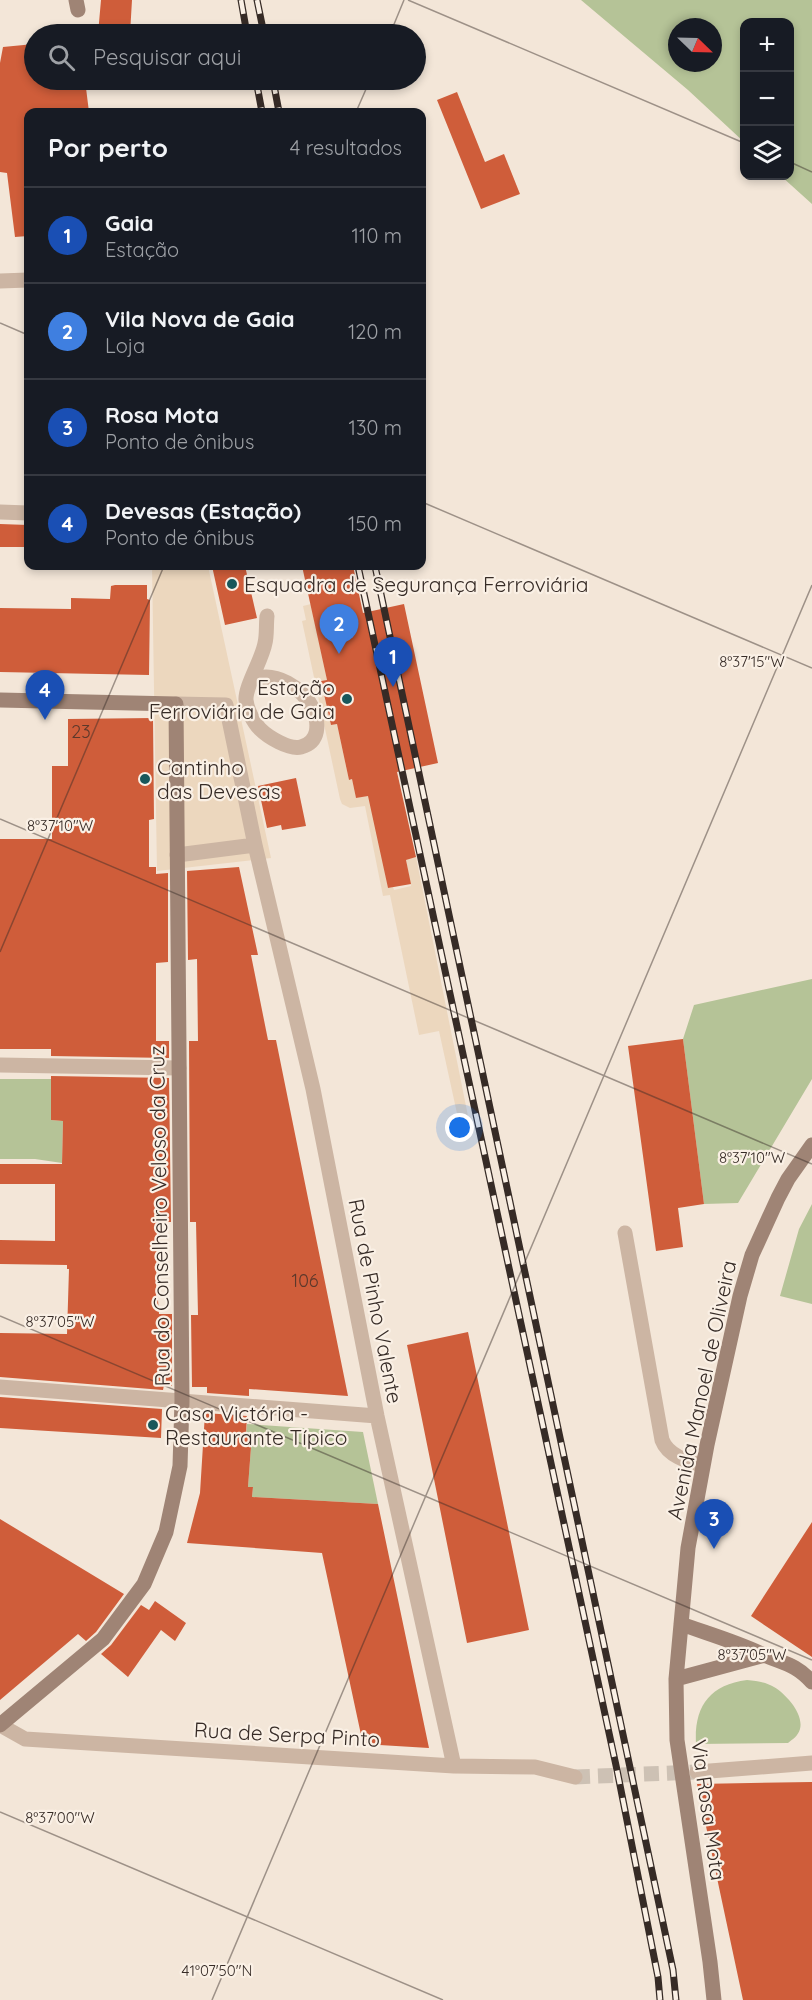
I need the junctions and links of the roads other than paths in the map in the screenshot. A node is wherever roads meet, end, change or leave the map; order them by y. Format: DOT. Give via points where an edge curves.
graph roads {
  1 [pos="24,280"];
  2 [pos="0,281"];
  3 [pos="0,512"];
  4 [pos="24,513"];
  5 [pos="267,616"];
  6 [pos="252,680"];
  7 [pos="0,700"];
  8 [pos="246,703"];
  9 [pos="176,704"];
  10 [pos="226,705"];
  11 [pos="255,845"];
  12 [pos="177,855"];
  13 [pos="0,1065"];
  14 [pos="179,1068"];
  15 [pos="812,1145"];
  16 [pos="625,1233"];
  17 [pos="0,1387"];
  18 [pos="182,1401"];
  19 [pos="377,1416"];
  20 [pos="702,1465"];
  21 [pos="681,1624"];
  22 [pos="765,1655"];
  23 [pos="676,1679"];
  24 [pos="812,1682"];
  25 [pos="0,1725"];
  26 [pos="812,1763"];
  27 [pos="454,1766"];
  28 [pos="697,1772"];
  29 [pos="574,1777"];
  30 [pos="714,2000"];
  1 -- 2 [label="street"];
  3 -- 4 [label="street"];
  5 -- 6 [label="street" via="266,642"];
  6 -- 8 [label="street" via="246,691"];
  6 -- 8 [label="street" via="268,677 285,681 303,694 317,720 317,733 300,747 287,745 260,729"];
  7 -- 9 [label="main road"];
  8 -- 10 [label="street"];
  9 -- 10 [label="street"];
  9 -- 12 [label="main road, Rua do Conselheiro Veloso da Cruz"];
  10 -- 11 [label="street, Rua de Pinho Valente"];
  11 -- 12 [label="street"];
  11 -- 19 [label="street, Rua de Pinho Valente" via="313,1089"];
  12 -- 14 [label="main road, Rua do Conselheiro Veloso da Cruz"];
  13 -- 14 [label="street"];
  14 -- 18 [label="main road, Rua do Conselheiro Veloso da Cruz"];
  15 -- 20 [label="main road, Avenida Manoel de Oliveira" via="788,1179 752,1255"];
  16 -- 20 [label="street" via="662,1440 672,1453"];
  17 -- 18 [label="street"];
  18 -- 19 [label="street"];
  18 -- 25 [label="main road, Rua do Conselheiro Veloso da Cruz" via="180,1466 166,1532 144,1584 103,1639"];
  19 -- 27 [label="street, Rua de Pinho Valente"];
  20 -- 21 [label="main road, Avenida Manoel de Oliveira" via="688,1548"];
  21 -- 22 [label="main road"];
  21 -- 23 [label="main road, Via Rosa Mota"];
  22 -- 23 [label="main road"];
  22 -- 24 [label="main road" via="801,1671"];
  23 -- 30 [label="main road, Via Rosa Mota" via="677,1740"];
  25 -- 27 [label="street, Rua de Serpa Pinto" via="25,1739"];
  26 -- 28 [label="street"];
  27 -- 29 [label="street, Rua de Serpa Pinto" via="535,1767"];
}
